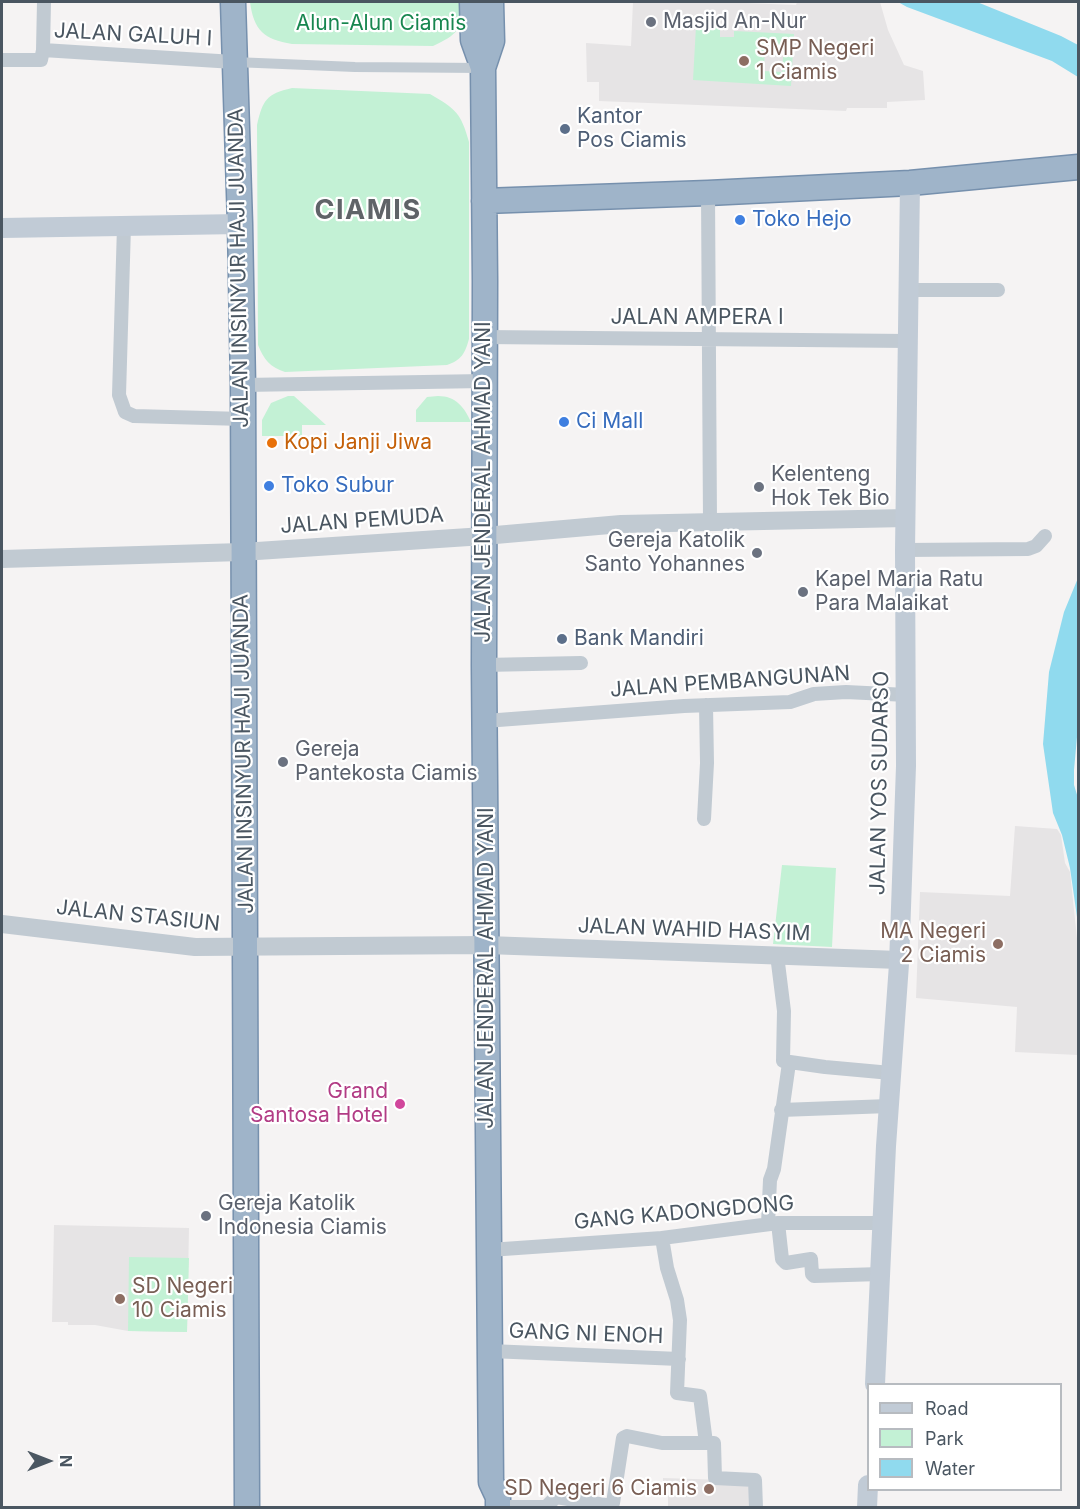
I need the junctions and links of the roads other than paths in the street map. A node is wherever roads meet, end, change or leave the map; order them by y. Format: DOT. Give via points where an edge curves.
graph roads {
  1 [pos="44,2"];
  2 [pos="233,2"];
  3 [pos="472,2"];
  4 [pos="491,2"];
  5 [pos="43,50"];
  6 [pos="2,60"];
  7 [pos="234,62"];
  8 [pos="483,68"];
  9 [pos="1078,167"];
  10 [pos="910,183"];
  11 [pos="708,193"];
  12 [pos="484,201"];
  13 [pos="240,224"];
  14 [pos="124,226"];
  15 [pos="2,228"];
  16 [pos="909,290"];
  17 [pos="998,290"];
  18 [pos="484,337"];
  19 [pos="709,339"];
  20 [pos="908,341"];
  21 [pos="484,381"];
  22 [pos="243,385"];
  23 [pos="243,419"];
  24 [pos="906,518"];
  25 [pos="710,522"];
  26 [pos="484,536"];
  27 [pos="1046,536"];
  28 [pos="905,550"];
  29 [pos="243,552"];
  30 [pos="2,559"];
  31 [pos="581,663"];
  32 [pos="484,665"];
  33 [pos="907,695"];
  34 [pos="706,705"];
  35 [pos="485,721"];
  36 [pos="704,819"];
  37 [pos="2,924"];
  38 [pos="487,945"];
  39 [pos="246,947"];
  40 [pos="777,955"];
  41 [pos="899,960"];
  42 [pos="789,1063"];
  43 [pos="891,1073"];
  44 [pos="889,1106"];
  45 [pos="781,1110"];
  46 [pos="773,1223"];
  47 [pos="883,1223"];
  48 [pos="662,1238"];
  49 [pos="489,1250"];
  50 [pos="880,1274"];
  51 [pos="490,1351"];
  52 [pos="679,1359"];
  53 [pos="875,1383"];
  54 [pos="706,1443"];
  55 [pos="491,1482"];
  56 [pos="868,1491"];
  57 [pos="498,1507"];
  58 [pos="247,1508"];
  59 [pos="484,1508"];
  60 [pos="756,1508"];
  61 [pos="867,1508"];
  1 -- 5 [label="street"];
  2 -- 7 [label="highway, JALAN INSINYUR HAJI JUANDA"];
  3 -- 8 [label="highway" via="473,40"];
  4 -- 8 [label="highway" via="492,41"];
  5 -- 6 [label="street, JALAN GALUH I" via="41,60"];
  5 -- 7 [label="street, JALAN GALUH I"];
  7 -- 8 [label="street"];
  7 -- 13 [label="highway, JALAN INSINYUR HAJI JUANDA"];
  8 -- 12 [label="highway, JALAN JENDERAL AHMAD YANI"];
  9 -- 10 [label="highway"];
  10 -- 11 [label="highway"];
  10 -- 16 [label="main road, JALAN YOS SUDARSO"];
  11 -- 12 [label="highway"];
  11 -- 19 [label="street"];
  12 -- 18 [label="highway, JALAN JENDERAL AHMAD YANI"];
  13 -- 14 [label="main road"];
  13 -- 22 [label="highway, JALAN INSINYUR HAJI JUANDA"];
  14 -- 15 [label="main road"];
  14 -- 23 [label="street" via="119,396 125,412 134,416"];
  16 -- 17 [label="street"];
  16 -- 20 [label="main road, JALAN YOS SUDARSO"];
  18 -- 19 [label="street, JALAN AMPERA I"];
  18 -- 21 [label="highway, JALAN JENDERAL AHMAD YANI"];
  19 -- 20 [label="street, JALAN AMPERA I"];
  19 -- 25 [label="street"];
  20 -- 24 [label="main road, JALAN YOS SUDARSO"];
  21 -- 22 [label="street"];
  21 -- 26 [label="highway, JALAN JENDERAL AHMAD YANI"];
  22 -- 23 [label="highway, JALAN INSINYUR HAJI JUANDA"];
  23 -- 29 [label="highway, JALAN INSINYUR HAJI JUANDA"];
  24 -- 25 [label="street, JALAN PEMUDA"];
  24 -- 28 [label="main road, JALAN YOS SUDARSO"];
  25 -- 26 [label="street, JALAN PEMUDA" via="621,524"];
  26 -- 29 [label="street, JALAN PEMUDA"];
  26 -- 32 [label="highway, JALAN JENDERAL AHMAD YANI"];
  27 -- 28 [label="street" via="1028,549"];
  28 -- 33 [label="main road, JALAN YOS SUDARSO"];
  29 -- 30 [label="street, JALAN PEMUDA"];
  29 -- 39 [label="highway, JALAN INSINYUR HAJI JUANDA"];
  31 -- 32 [label="street"];
  32 -- 35 [label="highway, JALAN JENDERAL AHMAD YANI"];
  33 -- 34 [label="street, JALAN PEMBANGUNAN" via="846,692 814,694 790,702"];
  33 -- 41 [label="main road, JALAN YOS SUDARSO"];
  34 -- 35 [label="street, JALAN PEMBANGUNAN"];
  34 -- 36 [label="street"];
  35 -- 38 [label="highway, JALAN JENDERAL AHMAD YANI"];
  37 -- 39 [label="street, JALAN STASIUN" via="195,947"];
  38 -- 39 [label="street, JALAN STASIUN"];
  38 -- 40 [label="street, JALAN WAHID HASYIM"];
  38 -- 49 [label="highway, JALAN JENDERAL AHMAD YANI"];
  39 -- 58 [label="highway, JALAN INSINYUR HAJI JUANDA"];
  40 -- 41 [label="street, JALAN WAHID HASYIM"];
  40 -- 42 [label="street" via="784,1011 783,1061"];
  41 -- 43 [label="main road, JALAN YOS SUDARSO"];
  42 -- 43 [label="street"];
  42 -- 45 [label="street"];
  43 -- 44 [label="main road, JALAN YOS SUDARSO"];
  44 -- 45 [label="street"];
  44 -- 47 [label="main road, JALAN YOS SUDARSO"];
  45 -- 46 [label="street" via="770,1180"];
  46 -- 47 [label="street, GANG KADONGDONG"];
  46 -- 48 [label="street, GANG KADONGDONG"];
  46 -- 50 [label="street" via="786,1263 811,1259 814,1275"];
  47 -- 50 [label="main road, JALAN YOS SUDARSO"];
  48 -- 49 [label="street, GANG KADONGDONG"];
  48 -- 52 [label="street" via="680,1320"];
  49 -- 51 [label="highway, JALAN JENDERAL AHMAD YANI"];
  50 -- 53 [label="main road, JALAN YOS SUDARSO"];
  51 -- 52 [label="street, GANG NI ENOH"];
  51 -- 55 [label="highway, JALAN JENDERAL AHMAD YANI"];
  52 -- 54 [label="street" via="677,1393 700,1396"];
  54 -- 57 [label="street" via="662,1443 625,1436 611,1506 556,1497 546,1507"];
  54 -- 60 [label="street" via="715,1446 715,1478 755,1480"];
  55 -- 57 [label="highway, JALAN JENDERAL AHMAD YANI"];
  55 -- 59 [label="highway, JALAN JENDERAL AHMAD YANI"];
  56 -- 61 [label="main road"];
}
